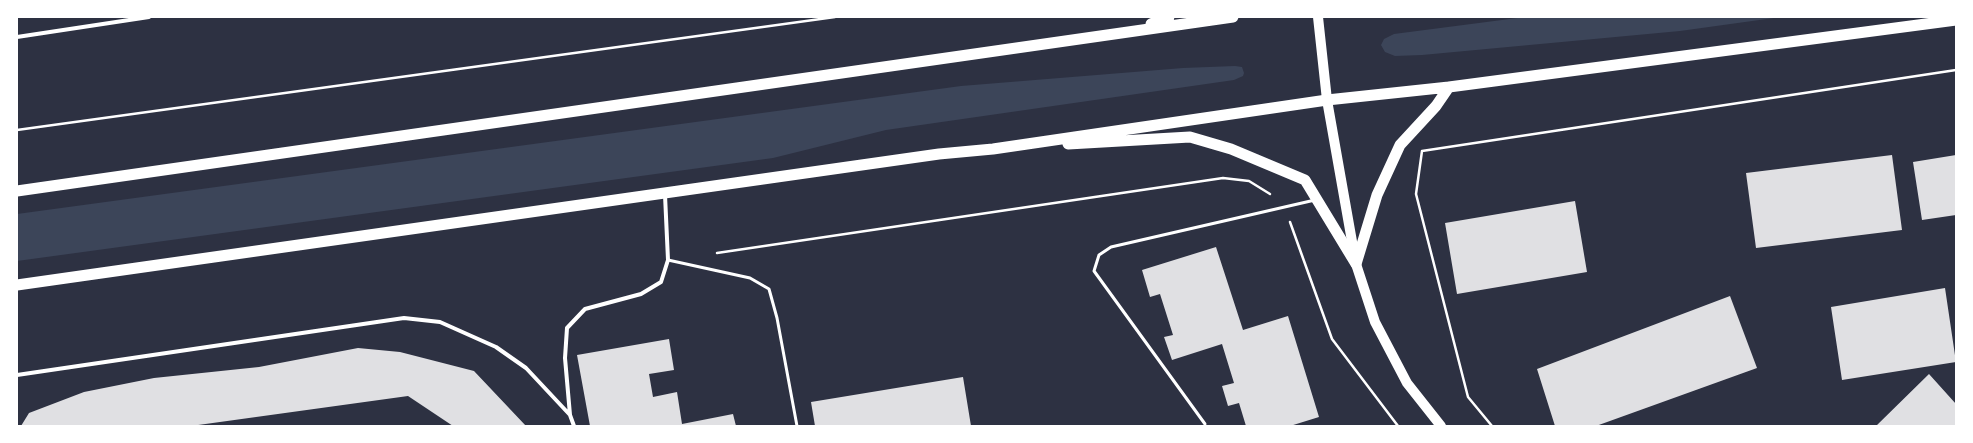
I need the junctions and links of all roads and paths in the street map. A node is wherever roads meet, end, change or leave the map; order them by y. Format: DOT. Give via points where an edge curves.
graph roads {
  1 [pos="149,17"];
  2 [pos="835,17"];
  3 [pos="1169,17"];
  4 [pos="1232,17"];
  5 [pos="1318,17"];
  6 [pos="1956,20"];
  7 [pos="1132,31"];
  8 [pos="17,37"];
  9 [pos="1956,70"];
  10 [pos="1449,87"];
  11 [pos="1327,100"];
  12 [pos="17,130"];
  13 [pos="994,148"];
  14 [pos="17,191"];
  15 [pos="665,194"];
  16 [pos="1317,200"];
  17 [pos="1283,208"];
  18 [pos="715,253"];
  19 [pos="668,260"];
  20 [pos="1356,264"];
  21 [pos="17,285"];
  22 [pos="17,375"];
  23 [pos="570,415"];
  24 [pos="1205,424"];
  25 [pos="574,426"];
  26 [pos="797,426"];
  27 [pos="1398,426"];
  28 [pos="1441,426"];
  29 [pos="1492,426"];
  1 -- 8 [label="street"];
  2 -- 12 [label="path"];
  3 -- 7 [label="highway"];
  4 -- 7 [label="highway"];
  5 -- 11 [label="main road"];
  6 -- 10 [label="highway"];
  7 -- 14 [label="highway"];
  9 -- 29 [label="path" via="1422,151 1416,194 1468,398"];
  10 -- 11 [label="highway"];
  10 -- 20 [label="highway" via="1436,106 1400,145 1377,195"];
  11 -- 13 [label="highway"];
  11 -- 20 [label="main road"];
  13 -- 15 [label="highway"];
  13 -- 16 [label="highway" via="1190,137 1231,149 1305,180"];
  15 -- 19 [label="street"];
  15 -- 21 [label="highway"];
  16 -- 17 [label="lane"];
  16 -- 20 [label="highway"];
  17 -- 18 [label="path" via="1271,194 1249,181 1223,178"];
  17 -- 24 [label="lane" via="1111,247 1099,255 1094,271"];
  17 -- 27 [label="path" via="1332,339"];
  19 -- 23 [label="street" via="661,282 641,294 585,308 566,328 565,358"];
  19 -- 26 [label="lane" via="750,278 769,289 777,318"];
  20 -- 28 [label="main road" via="1375,322 1404,376"];
  22 -- 23 [label="street" via="404,318 440,322 496,347 526,368"];
  23 -- 25 [label="street"];
}
